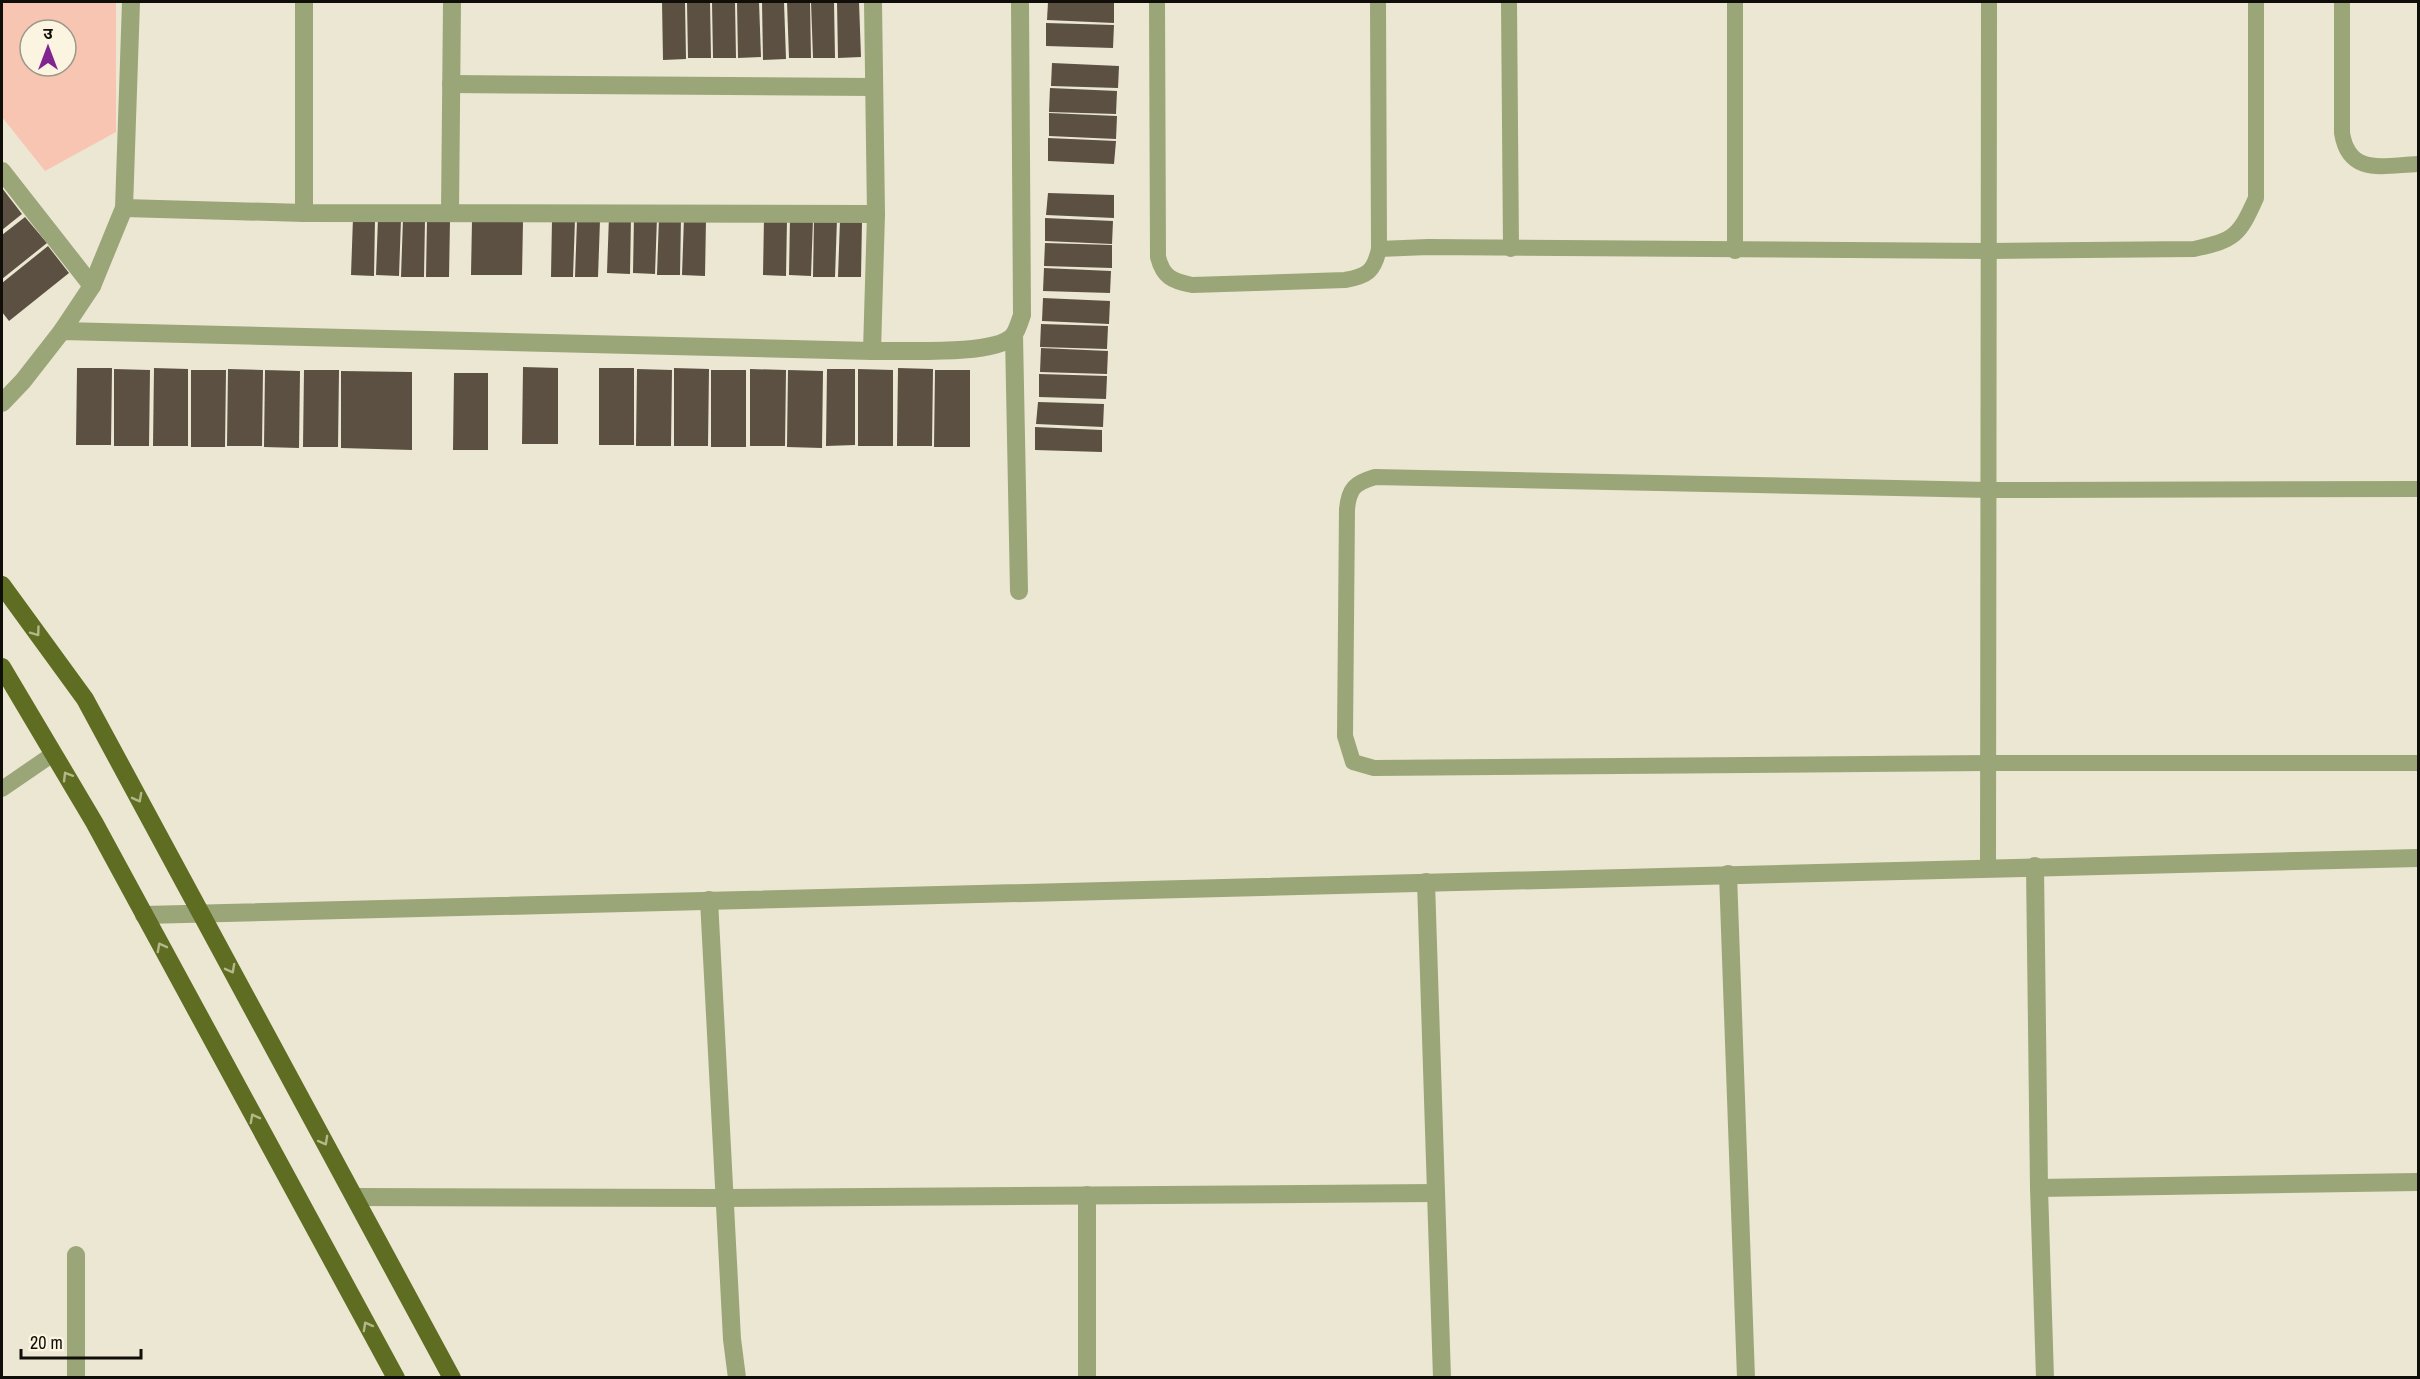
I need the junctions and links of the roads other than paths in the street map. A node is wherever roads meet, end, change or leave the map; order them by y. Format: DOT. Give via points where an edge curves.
graph roads {
  1 [pos="131,2"];
  2 [pos="304,2"];
  3 [pos="452,2"];
  4 [pos="873,2"];
  5 [pos="1020,2"];
  6 [pos="1157,2"];
  7 [pos="1378,2"];
  8 [pos="1509,2"];
  9 [pos="1735,2"];
  10 [pos="1989,2"];
  11 [pos="2256,2"];
  12 [pos="2342,2"];
  13 [pos="452,84"];
  14 [pos="874,87"];
  15 [pos="2418,164"];
  16 [pos="2,171"];
  17 [pos="124,208"];
  18 [pos="304,213"];
  19 [pos="450,213"];
  20 [pos="876,214"];
  21 [pos="1379,249"];
  22 [pos="1511,249"];
  23 [pos="1735,251"];
  24 [pos="1989,251"];
  25 [pos="92,286"];
  26 [pos="62,331"];
  27 [pos="1014,335"];
  28 [pos="872,351"];
  29 [pos="2,403"];
  30 [pos="2418,489"];
  31 [pos="1989,490"];
  32 [pos="2,585"];
  33 [pos="1020,591"];
  34 [pos="2,667"];
  35 [pos="53,754"];
  36 [pos="1989,763"];
  37 [pos="2418,764"];
  38 [pos="2,789"];
  39 [pos="2418,858"];
  40 [pos="2035,866"];
  41 [pos="1989,868"];
  42 [pos="1728,874"];
  43 [pos="1426,882"];
  44 [pos="709,900"];
  45 [pos="201,913"];
  46 [pos="144,915"];
  47 [pos="2418,1182"];
  48 [pos="2040,1188"];
  49 [pos="1436,1193"];
  50 [pos="1087,1195"];
  51 [pos="355,1197"];
  52 [pos="726,1198"];
  53 [pos="76,1255"];
  54 [pos="76,1377"];
  55 [pos="396,1377"];
  56 [pos="452,1377"];
  57 [pos="737,1377"];
  58 [pos="1087,1377"];
  59 [pos="1442,1377"];
  60 [pos="1746,1377"];
  61 [pos="2045,1377"];
  1 -- 17 [label="street"];
  2 -- 18 [label="street"];
  3 -- 13 [label="street"];
  4 -- 14 [label="street"];
  5 -- 27 [label="street" via="1022,315"];
  6 -- 21 [label="lane" via="1158,257 1162,271 1173,281 1192,285 1345,280 1363,277 1375,265"];
  7 -- 21 [label="lane"];
  8 -- 22 [label="lane"];
  9 -- 23 [label="lane"];
  10 -- 24 [label="lane"];
  11 -- 24 [label="lane" via="2256,198 2244,226 2225,242 2194,249"];
  12 -- 15 [label="lane" via="2344,148 2354,160 2369,166"];
  13 -- 14 [label="street"];
  13 -- 19 [label="street"];
  14 -- 20 [label="street"];
  16 -- 25 [label="street"];
  17 -- 18 [label="street"];
  17 -- 25 [label="street"];
  18 -- 19 [label="street"];
  19 -- 20 [label="street"];
  20 -- 28 [label="street"];
  21 -- 22 [label="lane"];
  22 -- 23 [label="lane"];
  23 -- 24 [label="lane"];
  24 -- 31 [label="lane"];
  25 -- 26 [label="street"];
  26 -- 28 [label="street"];
  26 -- 29 [label="street"];
  27 -- 28 [label="street" via="999,345 978,349"];
  27 -- 33 [label="street"];
  30 -- 31 [label="lane"];
  31 -- 36 [label="lane"];
  31 -- 36 [label="lane" via="1375,477 1358,482 1348,495 1347,509 1345,736 1353,762 1374,768"];
  32 -- 45 [label="main road, one-way" via="85,699"];
  34 -- 35 [label="main road"];
  35 -- 38 [label="lane"];
  46 -- 35 [label="main road, one-way"];
  36 -- 37 [label="lane"];
  36 -- 41 [label="lane"];
  39 -- 40 [label="street"];
  40 -- 41 [label="street"];
  40 -- 48 [label="street"];
  41 -- 42 [label="street"];
  42 -- 43 [label="street"];
  42 -- 60 [label="street"];
  43 -- 44 [label="street"];
  43 -- 49 [label="street"];
  44 -- 45 [label="street"];
  44 -- 52 [label="street"];
  45 -- 46 [label="street"];
  45 -- 51 [label="main road, one-way"];
  55 -- 46 [label="main road, one-way"];
  47 -- 48 [label="street"];
  48 -- 61 [label="street"];
  49 -- 50 [label="street"];
  49 -- 59 [label="street"];
  50 -- 52 [label="street"];
  50 -- 58 [label="street"];
  51 -- 52 [label="street"];
  51 -- 56 [label="main road"];
  52 -- 57 [label="street"];
  53 -- 54 [label="street"];
}
